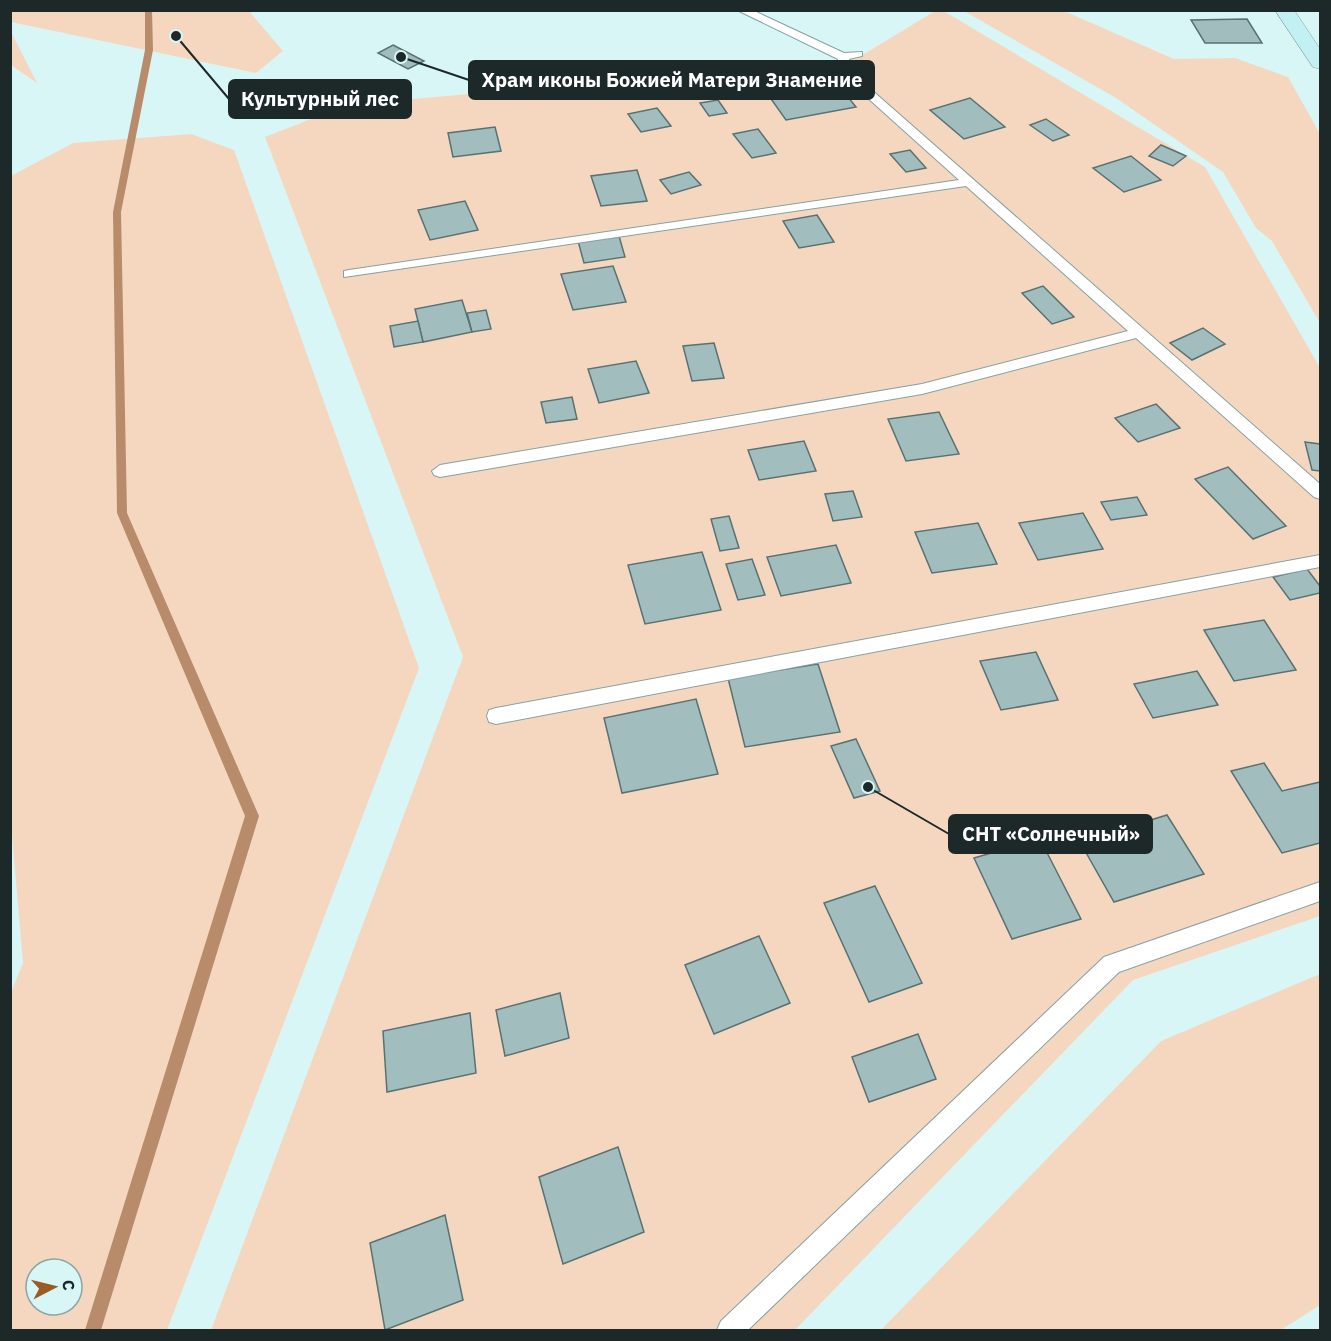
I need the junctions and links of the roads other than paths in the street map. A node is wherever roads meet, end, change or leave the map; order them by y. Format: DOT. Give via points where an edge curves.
graph roads {
  1 [pos="742,10"];
  2 [pos="1284,10"];
  3 [pos="858,54"];
  4 [pos="844,61"];
  5 [pos="1320,62"];
  6 [pos="483,87"];
  7 [pos="969,182"];
  8 [pos="349,274"];
  9 [pos="1139,333"];
  10 [pos="440,471"];
  11 [pos="1320,493"];
  12 [pos="1320,561"];
  13 [pos="496,716"];
  14 [pos="1320,891"];
  15 [pos="730,1330"];
  1 -- 4 [label="lane"];
  2 -- 5 [label="street"];
  3 -- 4 [label="lane"];
  4 -- 6 [label="lane"];
  4 -- 7 [label="lane" via="845,72"];
  7 -- 8 [label="lane"];
  7 -- 9 [label="lane"];
  9 -- 10 [label="lane" via="922,389"];
  9 -- 11 [label="lane"];
  12 -- 13 [label="lane"];
  14 -- 15 [label="lane" via="1112,964"];
}
